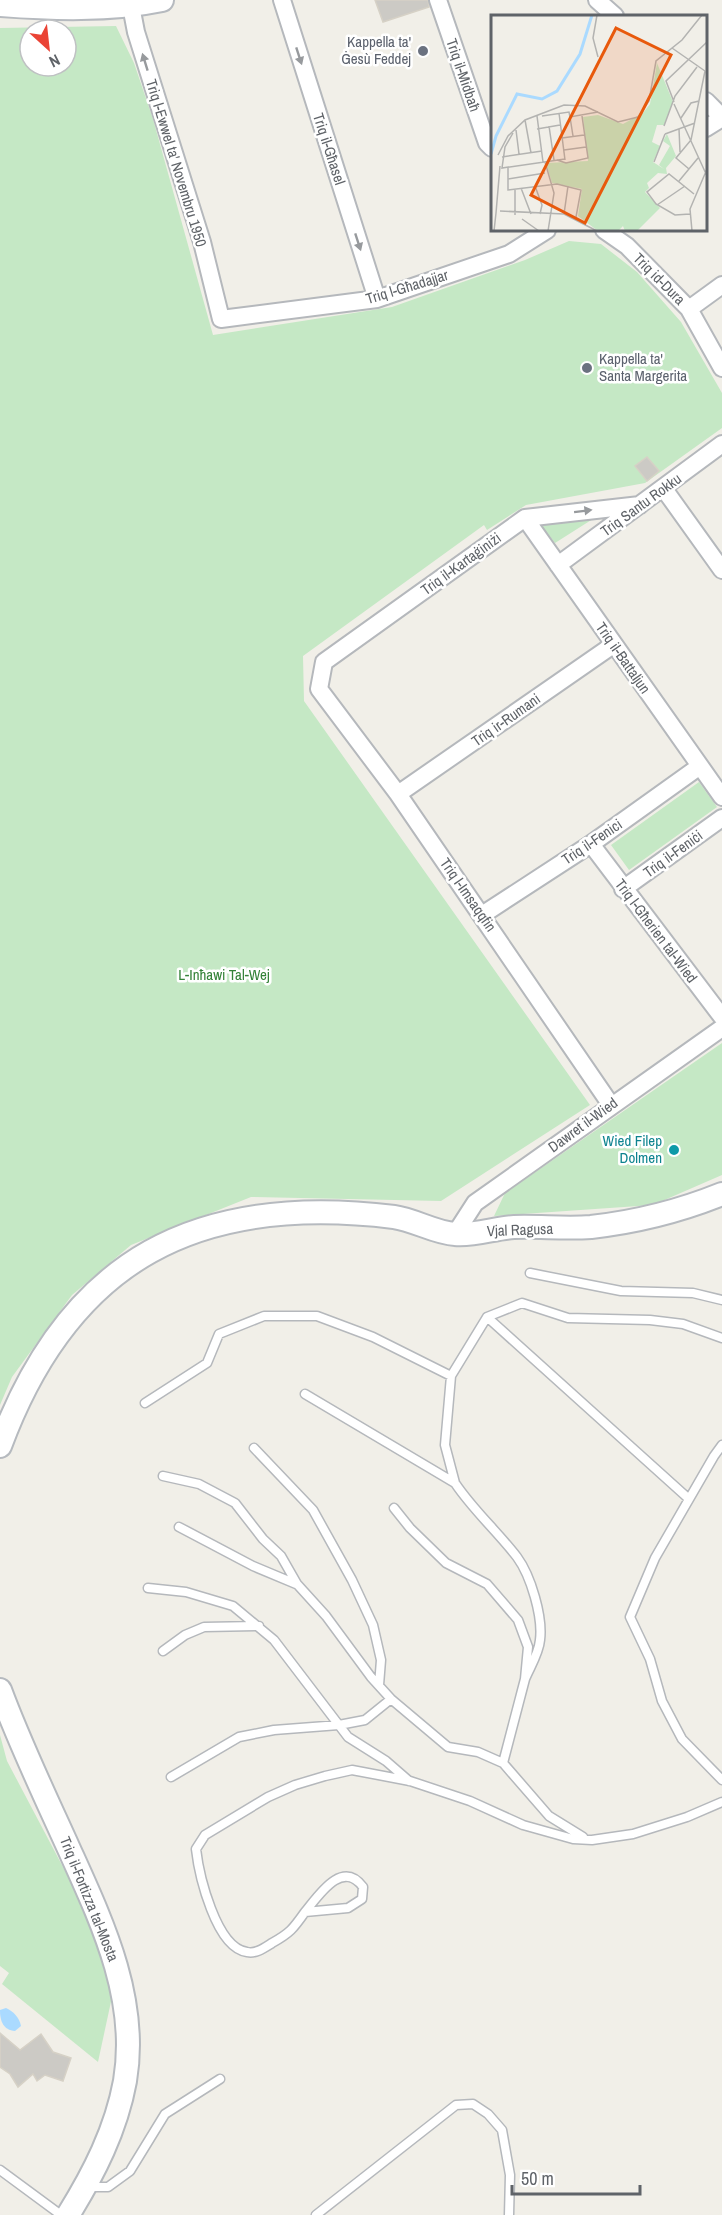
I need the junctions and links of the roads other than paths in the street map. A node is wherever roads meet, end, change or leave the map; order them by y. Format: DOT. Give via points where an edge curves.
graph roads {
  1 [pos="162,0"];
  2 [pos="282,0"];
  3 [pos="438,0"];
  4 [pos="597,0"];
  5 [pos="0,5"];
  6 [pos="131,6"];
  7 [pos="614,15"];
  8 [pos="707,103"];
  9 [pos="722,117"];
  10 [pos="707,128"];
  11 [pos="491,147"];
  12 [pos="546,231"];
  13 [pos="605,231"];
  14 [pos="722,285"];
  15 [pos="376,299"];
  16 [pos="689,309"];
  17 [pos="221,319"];
  18 [pos="722,369"];
  19 [pos="722,444"];
  20 [pos="664,489"];
  21 [pos="640,505"];
  22 [pos="525,518"];
  23 [pos="558,565"];
  24 [pos="722,570"];
  25 [pos="613,645"];
  26 [pos="319,689"];
  27 [pos="700,766"];
  28 [pos="398,794"];
  29 [pos="722,797"];
  30 [pos="722,818"];
  31 [pos="591,844"];
  32 [pos="623,889"];
  33 [pos="483,915"];
  34 [pos="722,1017"];
  35 [pos="722,1028"];
  36 [pos="611,1105"];
  37 [pos="722,1194"];
  38 [pos="455,1234"];
  39 [pos="530,1273"];
  40 [pos="722,1300"];
  41 [pos="487,1317"];
  42 [pos="722,1338"];
  43 [pos="451,1376"];
  44 [pos="305,1394"];
  45 [pos="145,1403"];
  46 [pos="722,1445"];
  47 [pos="0,1446"];
  48 [pos="254,1448"];
  49 [pos="164,1476"];
  50 [pos="455,1483"];
  51 [pos="689,1499"];
  52 [pos="394,1508"];
  53 [pos="179,1527"];
  54 [pos="297,1584"];
  55 [pos="148,1588"];
  56 [pos="259,1626"];
  57 [pos="163,1652"];
  58 [pos="525,1679"];
  59 [pos="379,1686"];
  60 [pos="0,1690"];
  61 [pos="391,1699"];
  62 [pos="339,1725"];
  63 [pos="503,1763"];
  64 [pos="171,1777"];
  65 [pos="722,1780"];
  66 [pos="410,1781"];
  67 [pos="722,1802"];
  68 [pos="592,1840"];
  69 [pos="305,1912"];
  70 [pos="220,2079"];
  71 [pos="0,2170"];
  72 [pos="85,2187"];
  73 [pos="61,2215"];
  74 [pos="68,2215"];
  75 [pos="316,2215"];
  76 [pos="509,2215"];
  1 -- 6 [label="main road"];
  2 -- 15 [label="street, Triq il-Għasel, one-way"];
  3 -- 11 [label="street, Triq il-Midbaħ"];
  4 -- 7 [label="street"];
  5 -- 6 [label="main road"];
  17 -- 6 [label="street, Triq l-Ewwel ta' Novembru 1950, one-way" via="202,242"];
  8 -- 9 [label="street"];
  9 -- 10 [label="street"];
  12 -- 15 [label="street, Triq l-Għadajjar" via="509,254"];
  13 -- 16 [label="street, Triq id-Dura" via="627,246"];
  14 -- 16 [label="street"];
  15 -- 17 [label="street, Triq l-Għadajjar"];
  16 -- 18 [label="street, Triq id-Dura"];
  19 -- 20 [label="street, Triq Santu Rokku"];
  20 -- 21 [label="street, Triq Santu Rokku"];
  20 -- 24 [label="street"];
  22 -- 21 [label="street, Triq il-Kartaġiniżi, one-way"];
  21 -- 23 [label="street, Triq Santu Rokku"];
  22 -- 23 [label="street, Triq il-Battaljun"];
  22 -- 26 [label="street, Triq il-Kartaġiniżi" via="324,662"];
  23 -- 25 [label="street, Triq il-Battaljun"];
  25 -- 27 [label="street, Triq il-Battaljun"];
  25 -- 28 [label="street, Triq ir-Rumani"];
  26 -- 28 [label="street, Triq l-Imsaqqfin"];
  27 -- 29 [label="street, Triq il-Battaljun"];
  27 -- 31 [label="street, Triq il-Fenici"];
  28 -- 33 [label="street, Triq l-Imsaqqfin"];
  30 -- 32 [label="street, Triq il-Feniċi"];
  31 -- 32 [label="street, Triq l-Għerien tal-Wied"];
  31 -- 33 [label="street, Triq il-Fenici"];
  32 -- 34 [label="street, Triq l-Għerien tal-Wied"];
  33 -- 36 [label="street, Triq l-Imsaqqfin"];
  35 -- 36 [label="street, Dawret il-Wied"];
  36 -- 38 [label="street, Dawret il-Wied" via="475,1203"];
  37 -- 38 [label="main road, Vjal Ragusa" via="669,1212 590,1227 514,1227"];
  38 -- 47 [label="main road, Vjal Ragusa" via="396,1217 274,1213 231,1220 153,1248 95,1290 45,1352 21,1395"];
  39 -- 40 [label="lane" via="621,1291 693,1293"];
  41 -- 42 [label="lane" via="522,1303 568,1318 684,1324"];
  41 -- 43 [label="lane"];
  41 -- 51 [label="lane"];
  43 -- 45 [label="lane" via="373,1337 317,1316 264,1316 219,1334 207,1363"];
  43 -- 50 [label="lane" via="445,1445"];
  44 -- 50 [label="lane"];
  46 -- 51 [label="lane"];
  48 -- 59 [label="lane" via="313,1510 352,1580 373,1625 381,1660"];
  49 -- 54 [label="lane" via="199,1484 235,1503 281,1556"];
  50 -- 58 [label="lane" via="519,1559 529,1580 540,1616 540,1642"];
  51 -- 65 [label="lane" via="654,1558 630,1617 650,1659 662,1701 682,1739"];
  52 -- 58 [label="lane" via="446,1563 487,1584 518,1620 528,1647"];
  53 -- 54 [label="lane"];
  54 -- 59 [label="lane"];
  55 -- 56 [label="lane" via="186,1592 233,1606"];
  56 -- 57 [label="lane" via="204,1627 185,1635"];
  56 -- 62 [label="lane"];
  58 -- 63 [label="lane"];
  59 -- 61 [label="lane"];
  60 -- 72 [label="main road, Triq il-Fortizza tal-Mosta" via="105,1930 123,1999 125,2080 113,2130"];
  61 -- 62 [label="lane" via="366,1720"];
  61 -- 63 [label="lane" via="448,1747 478,1752"];
  62 -- 64 [label="lane" via="239,1737"];
  62 -- 66 [label="lane" via="348,1737"];
  63 -- 68 [label="lane" via="549,1816"];
  66 -- 68 [label="lane" via="470,1801 523,1825 573,1839"];
  66 -- 69 [label="lane" via="352,1770 325,1776 268,1797 205,1835 196,1849 198,1868 214,1916 227,1940 245,1952 258,1952 292,1932"];
  67 -- 68 [label="lane" via="633,1834"];
  69 -- 69 [label="lane" via="348,1908 362,1899 363,1887 356,1878 345,1876 332,1881"];
  70 -- 72 [label="lane" via="165,2114 130,2171 108,2187"];
  71 -- 73 [label="lane"];
  72 -- 74 [label="main road, Triq il-Fortizza tal-Mosta"];
  75 -- 76 [label="lane" via="456,2105 473,2104 502,2130 510,2175"];
}
